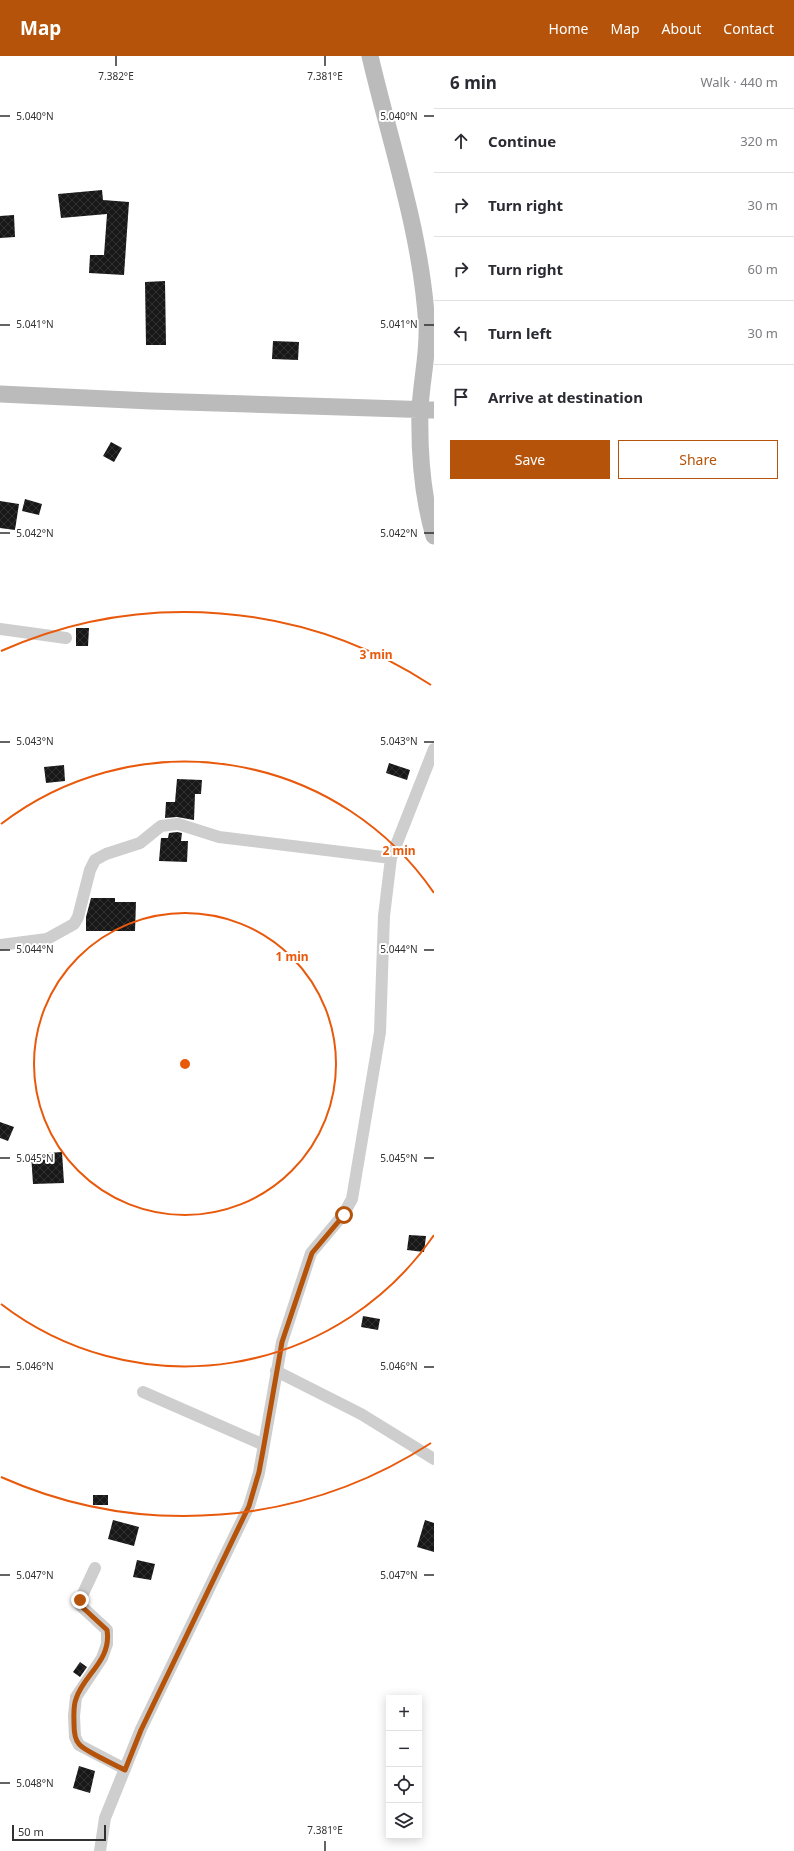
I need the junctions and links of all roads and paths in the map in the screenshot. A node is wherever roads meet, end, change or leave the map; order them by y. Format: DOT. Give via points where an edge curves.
graph roads {
  1 [pos="370,56"];
  2 [pos="0,394"];
  3 [pos="427,410"];
  4 [pos="434,536"];
  5 [pos="0,629"];
  6 [pos="66,638"];
  7 [pos="434,749"];
  8 [pos="391,858"];
  9 [pos="0,945"];
  10 [pos="276,1371"];
  11 [pos="143,1392"];
  12 [pos="264,1445"];
  13 [pos="434,1459"];
  14 [pos="95,1568"];
  15 [pos="125,1770"];
  16 [pos="100,1851"];
  1 -- 3 [label="street" via="408,203 421,267 427,335"];
  2 -- 3 [label="street"];
  3 -- 4 [label="street" via="422,482"];
  5 -- 6 [label="street"];
  7 -- 8 [label="street"];
  8 -- 9 [label="street" via="219,837 178,824 161,826 140,843 95,860 74,924 47,940"];
  8 -- 10 [label="street" via="384,916 380,1032 352,1198 344,1215 312,1253 282,1342"];
  10 -- 12 [label="street"];
  10 -- 13 [label="street" via="361,1414"];
  11 -- 12 [label="street"];
  12 -- 15 [label="street" via="249,1506 141,1730"];
  14 -- 15 [label="street" via="80,1605 107,1630 107,1644 102,1658 76,1697 75,1737 79,1745"];
  15 -- 16 [label="street" via="105,1818"];
}
